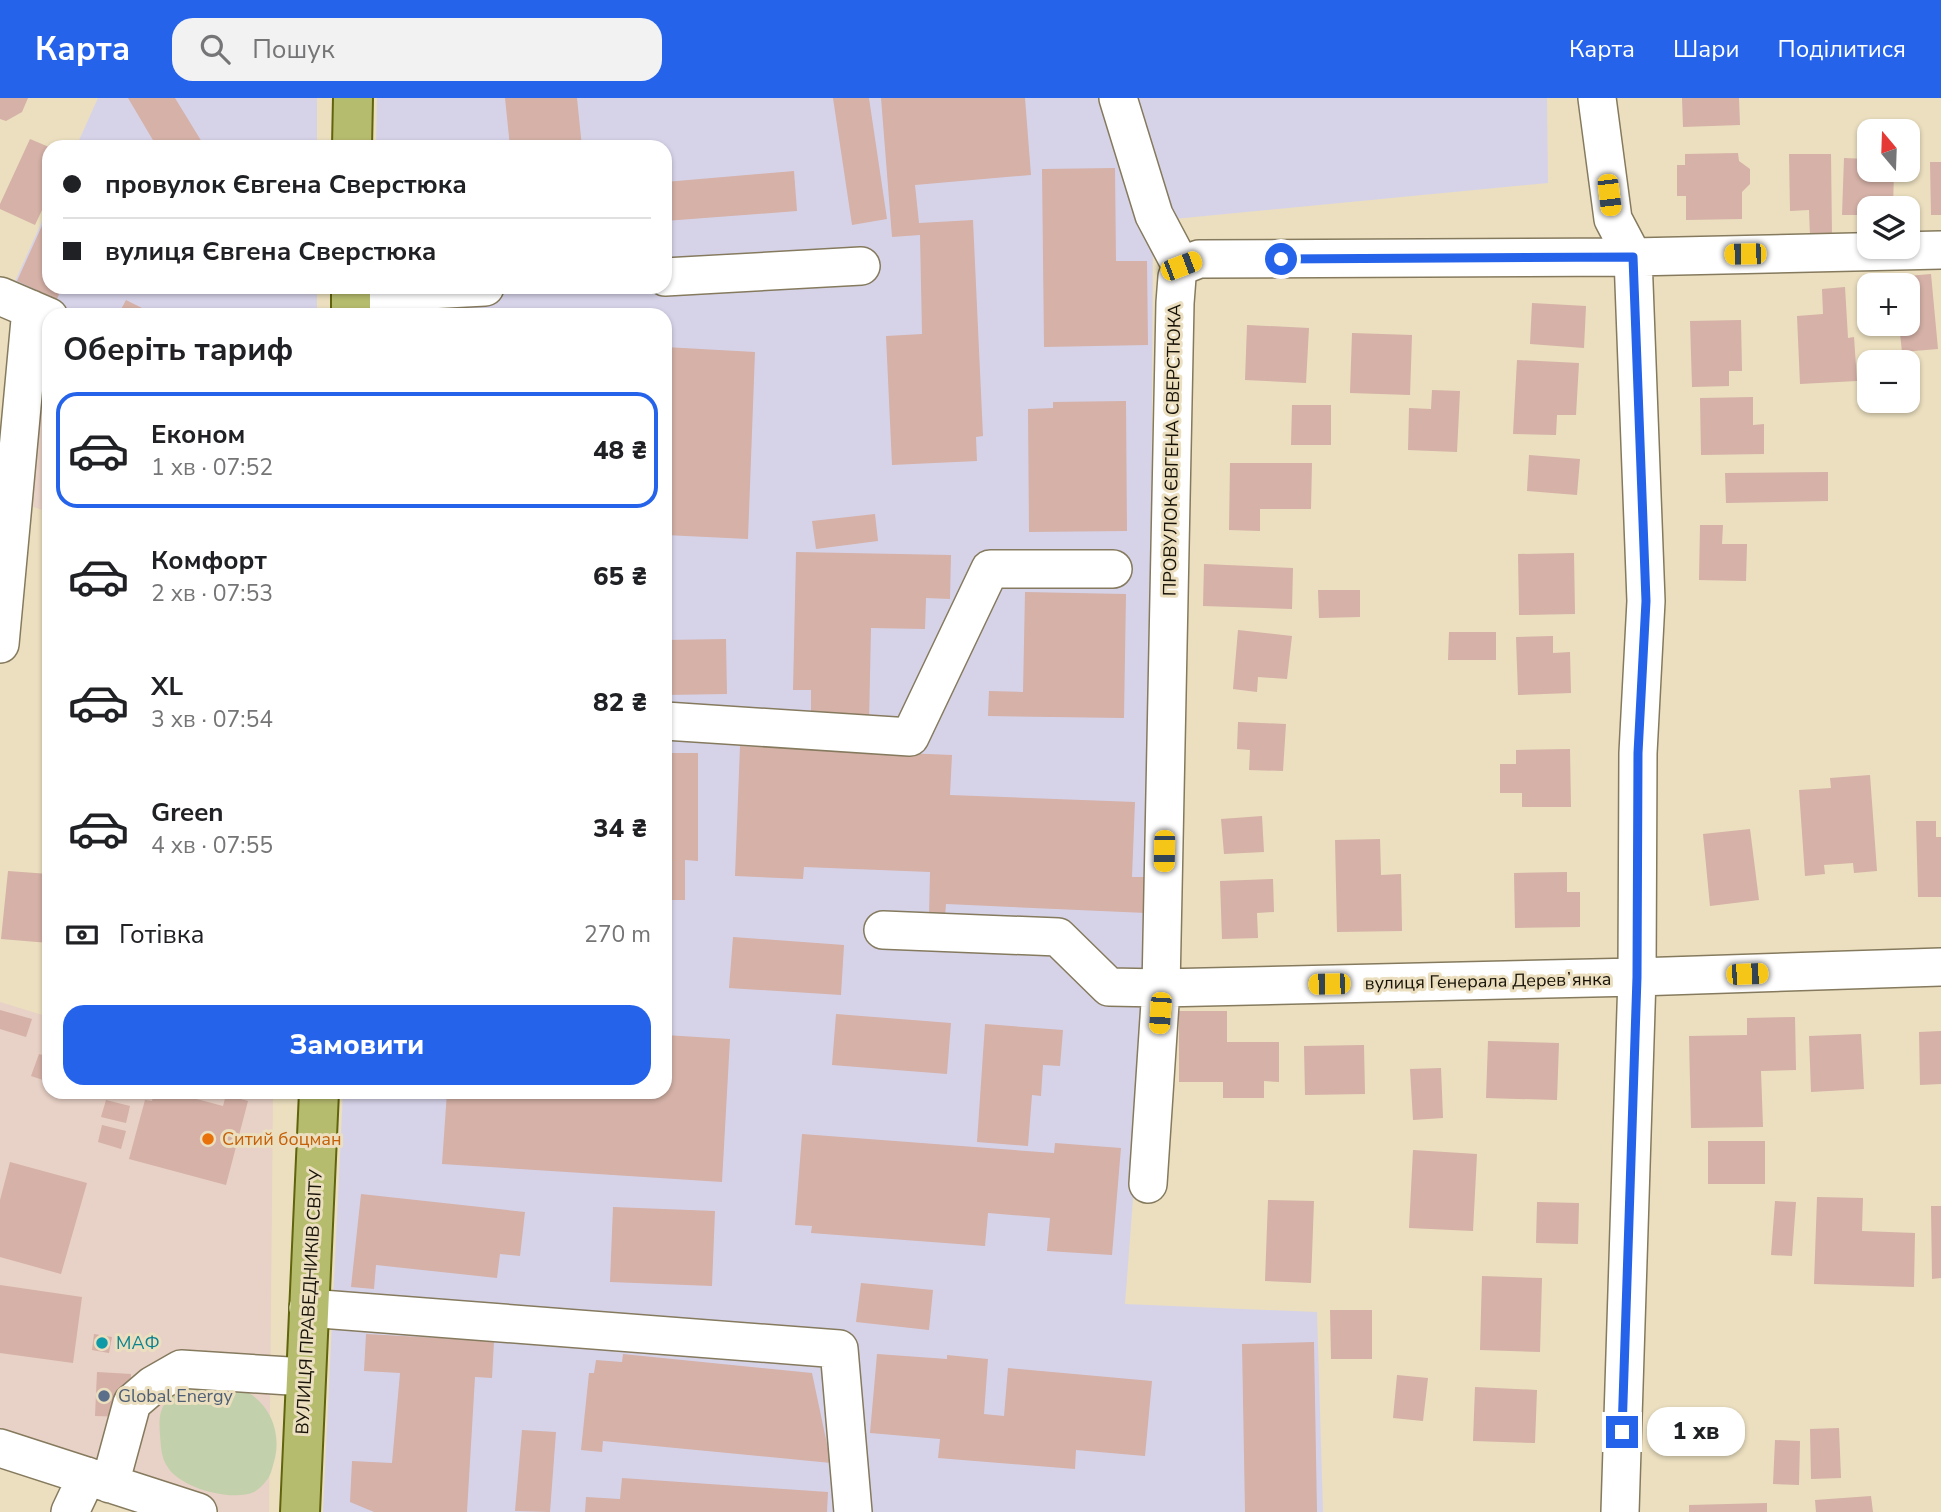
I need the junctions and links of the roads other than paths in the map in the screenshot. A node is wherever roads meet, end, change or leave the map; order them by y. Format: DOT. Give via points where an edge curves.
graph roads {
  1 [pos="353,98"];
  2 [pos="1118,98"];
  3 [pos="1597,98"];
  4 [pos="352,140"];
  5 [pos="1941,250"];
  6 [pos="1633,257"];
  7 [pos="860,266"];
  8 [pos="1181,266"];
  9 [pos="672,277"];
  10 [pos="407,294"];
  11 [pos="351,299"];
  12 [pos="27,307"];
  13 [pos="1113,569"];
  14 [pos="0,644"];
  15 [pos="672,721"];
  16 [pos="883,930"];
  17 [pos="1941,967"];
  18 [pos="1637,977"];
  19 [pos="1161,988"];
  20 [pos="319,1099"];
  21 [pos="1148,1185"];
  22 [pos="308,1308"];
  23 [pos="305,1377"];
  24 [pos="0,1448"];
  25 [pos="98,1480"];
  26 [pos="70,1512"];
  27 [pos="198,1512"];
  28 [pos="300,1512"];
  29 [pos="853,1512"];
  30 [pos="1620,1512"];
  1 -- 4 [label="main road"];
  2 -- 8 [label="street" via="1154,215"];
  3 -- 6 [label="street" via="1613,219"];
  5 -- 6 [label="street"];
  6 -- 8 [label="street" via="1199,259"];
  6 -- 18 [label="street" via="1646,601 1638,753"];
  7 -- 9 [label="street"];
  8 -- 19 [label="street, ПРОВУЛОК ЄВГЕНА СВЕРСТЮКА" via="1175,303"];
  10 -- 11 [label="street"];
  12 -- 14 [label="street"];
  13 -- 15 [label="street" via="990,569 910,737"];
  16 -- 19 [label="street, вулиця Генерала Деревʼянка" via="1058,937 1109,987"];
  17 -- 18 [label="street, вулиця Генерала Деревʼянка"];
  18 -- 19 [label="street, вулиця Генерала Деревʼянка"];
  18 -- 30 [label="street"];
  19 -- 21 [label="street, ПРОВУЛОК ЄВГЕНА СВЕРСТЮКА"];
  20 -- 22 [label="main road, ВУЛИЦЯ ПРАВЕДНИКІВ СВІТУ"];
  22 -- 23 [label="main road, ВУЛИЦЯ ПРАВЕДНИКІВ СВІТУ"];
  22 -- 29 [label="street" via="839,1349"];
  23 -- 25 [label="street" via="181,1369 132,1403"];
  23 -- 28 [label="main road, ВУЛИЦЯ ПРАВЕДНИКІВ СВІТУ"];
  24 -- 25 [label="street"];
  25 -- 26 [label="street"];
  25 -- 27 [label="street"];
}
